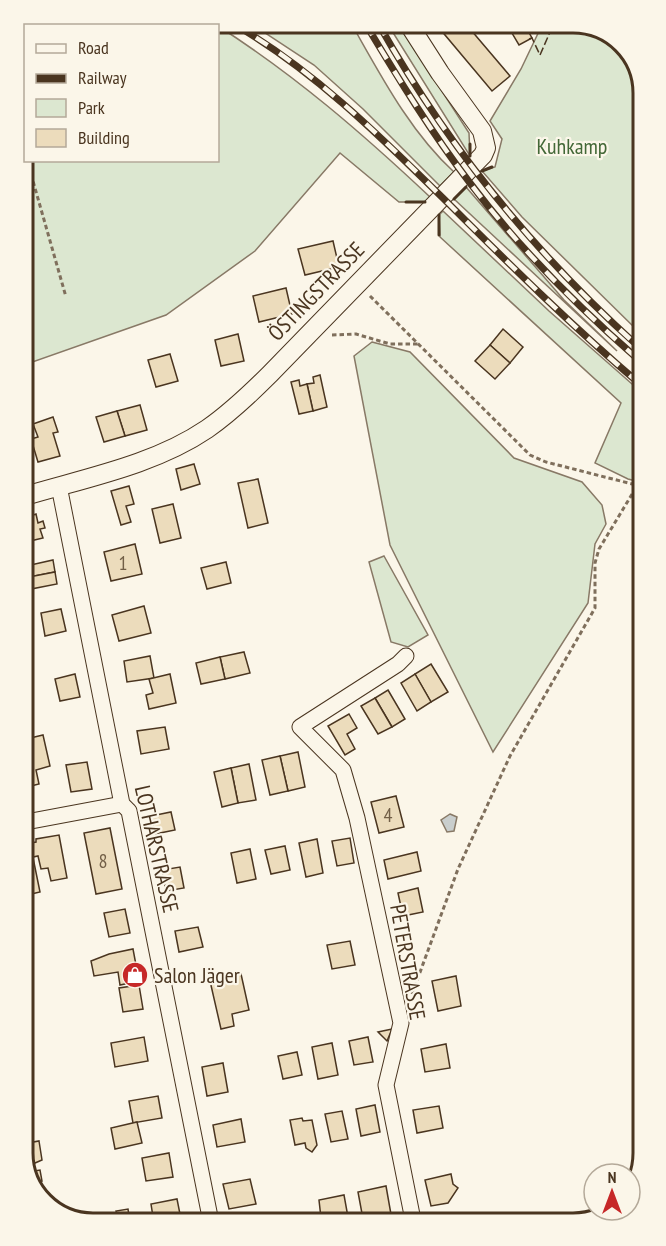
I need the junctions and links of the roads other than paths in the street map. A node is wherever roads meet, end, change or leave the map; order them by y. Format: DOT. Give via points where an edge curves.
graph roads {
  1 [pos="414,33"];
  2 [pos="59,486"];
  3 [pos="33,494"];
  4 [pos="406,656"];
  5 [pos="122,804"];
  6 [pos="33,821"];
  7 [pos="209,1213"];
  8 [pos="412,1213"];
  1 -- 2 [label="street, ÖSTINGSTRASSE" via="482,131 486,148 483,155 261,382 208,428 156,456"];
  2 -- 3 [label="street, ÖSTINGSTRASSE"];
  2 -- 5 [label="street, LOTHARSTRASSE"];
  4 -- 8 [label="street, PETERSTRASSE" via="300,727 343,770 357,818 401,1023 386,1085"];
  5 -- 6 [label="street"];
  5 -- 7 [label="street, LOTHARSTRASSE" via="129,811"];
}
